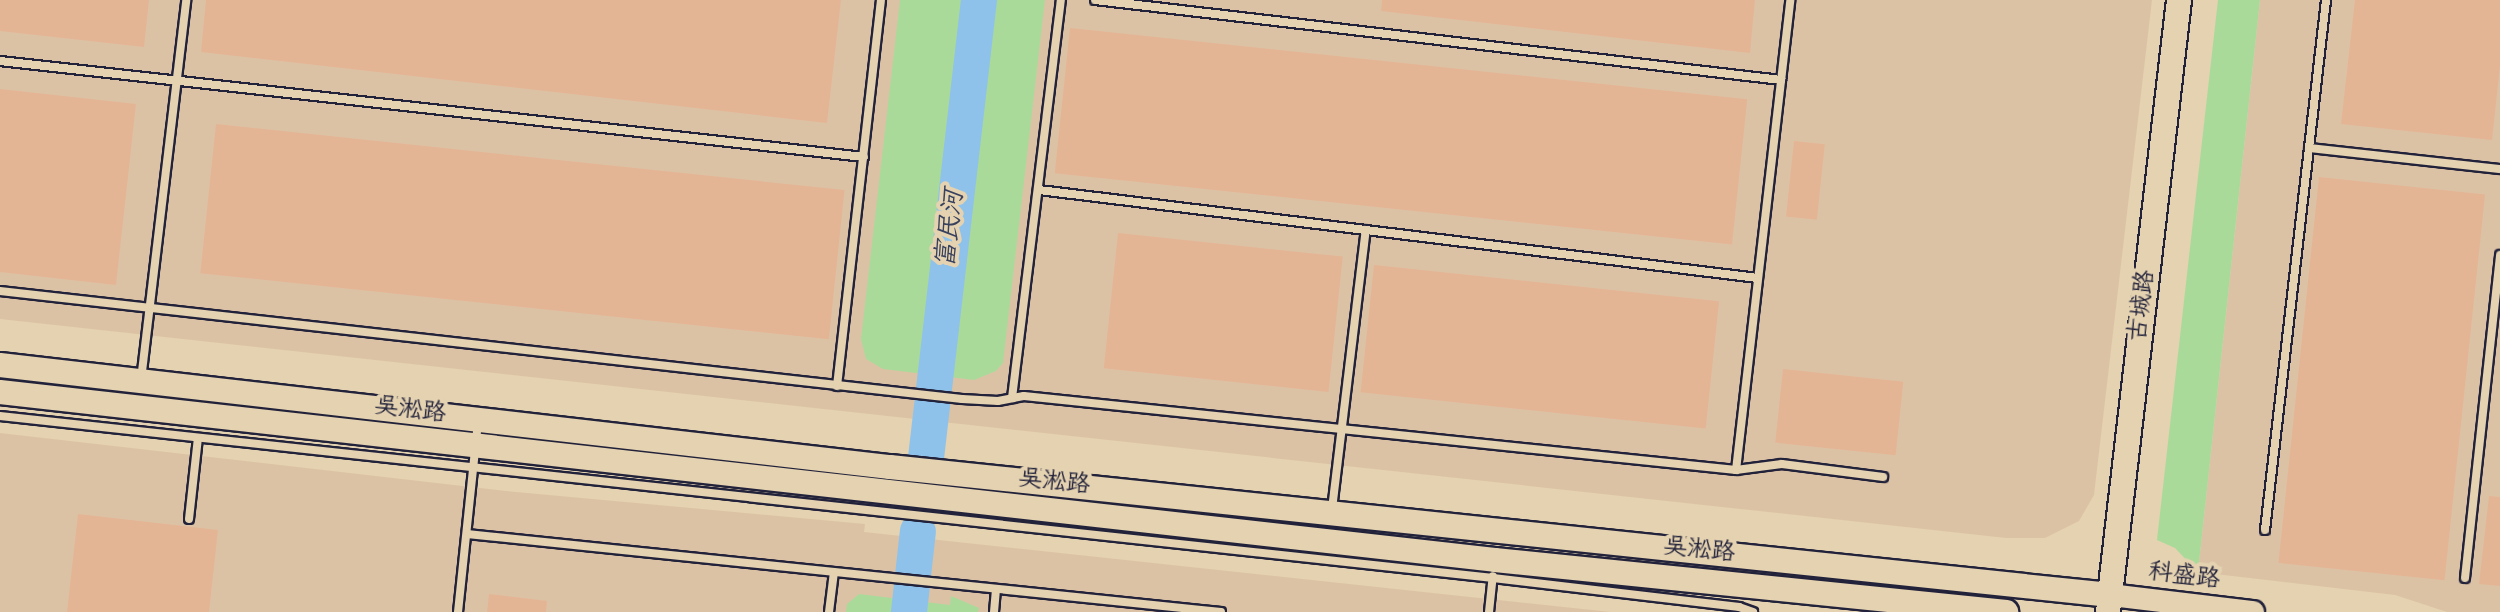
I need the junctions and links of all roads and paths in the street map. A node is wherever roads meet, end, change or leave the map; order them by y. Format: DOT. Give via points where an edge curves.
graph roads {
  1 [pos="186,0"];
  2 [pos="881,0"];
  3 [pos="1061,0"];
  4 [pos="1095,0"];
  5 [pos="1790,0"];
  6 [pos="2179,0"];
  7 [pos="2192,0"];
  8 [pos="2326,0"];
  9 [pos="0,61"];
  10 [pos="1781,80"];
  11 [pos="177,81"];
  12 [pos="2309,148"];
  13 [pos="864,157"];
  14 [pos="2500,169"];
  15 [pos="1039,190"];
  16 [pos="1366,230"];
  17 [pos="2500,255"];
  18 [pos="1758,278"];
  19 [pos="0,291"];
  20 [pos="150,308"];
  21 [pos="0,365"];
  22 [pos="141,381"];
  23 [pos="837,386"];
  24 [pos="0,392"];
  25 [pos="1012,398"];
  26 [pos="0,416"];
  27 [pos="479,420"];
  28 [pos="1342,429"];
  29 [pos="198,438"];
  30 [pos="475,457"];
  31 [pos="1736,470"];
  32 [pos="1883,477"];
  33 [pos="1331,514"];
  34 [pos="189,519"];
  35 [pos="2265,530"];
  36 [pos="1498,532"];
  37 [pos="467,534"];
  38 [pos="1494,569"];
  39 [pos="834,572"];
  40 [pos="2465,578"];
  41 [pos="996,589"];
  42 [pos="2116,604"];
  43 [pos="458,612"];
  44 [pos="829,612"];
  45 [pos="994,612"];
  46 [pos="1221,612"];
  47 [pos="1489,612"];
  48 [pos="1753,612"];
  49 [pos="2006,612"];
  50 [pos="2253,612"];
  1 -- 11 [label="lane"];
  2 -- 13 [label="lane"];
  3 -- 15 [label="lane"];
  4 -- 10 [label="lane"];
  5 -- 10 [label="lane"];
  6 -- 42 [label="main road, 古城路"];
  7 -- 42 [label="main road, 古城路"];
  8 -- 12 [label="lane"];
  9 -- 11 [label="lane"];
  10 -- 18 [label="lane"];
  11 -- 13 [label="lane"];
  11 -- 20 [label="lane"];
  12 -- 14 [label="lane"];
  12 -- 35 [label="lane"];
  13 -- 23 [label="lane"];
  15 -- 16 [label="lane"];
  15 -- 25 [label="lane"];
  16 -- 18 [label="lane"];
  16 -- 28 [label="lane"];
  17 -- 40 [label="lane"];
  18 -- 31 [label="lane"];
  19 -- 20 [label="lane"];
  20 -- 22 [label="lane"];
  20 -- 23 [label="lane"];
  21 -- 22 [label="main road, 吴淞路"];
  22 -- 27 [label="main road, 吴淞路"];
  23 -- 25 [label="lane" via="962,399"];
  24 -- 30 [label="main road, 吴淞路"];
  25 -- 28 [label="lane"];
  26 -- 29 [label="lane"];
  27 -- 30 [label="lane"];
  27 -- 33 [label="main road, 吴淞路"];
  28 -- 31 [label="lane"];
  28 -- 33 [label="lane"];
  29 -- 30 [label="lane"];
  29 -- 34 [label="lane"];
  30 -- 37 [label="lane"];
  30 -- 38 [label="main road, 吴淞路"];
  31 -- 32 [label="lane" via="1782,464"];
  33 -- 36 [label="main road, 吴淞路"];
  36 -- 38 [label="lane"];
  36 -- 42 [label="main road, 吴淞路"];
  37 -- 39 [label="lane"];
  37 -- 43 [label="lane"];
  38 -- 47 [label="lane"];
  38 -- 48 [label="lane"];
  38 -- 49 [label="main road, 吴淞路"];
  39 -- 41 [label="lane"];
  39 -- 44 [label="lane"];
  41 -- 45 [label="lane"];
  41 -- 46 [label="lane"];
  42 -- 50 [label="street, 科盛路"];
}
